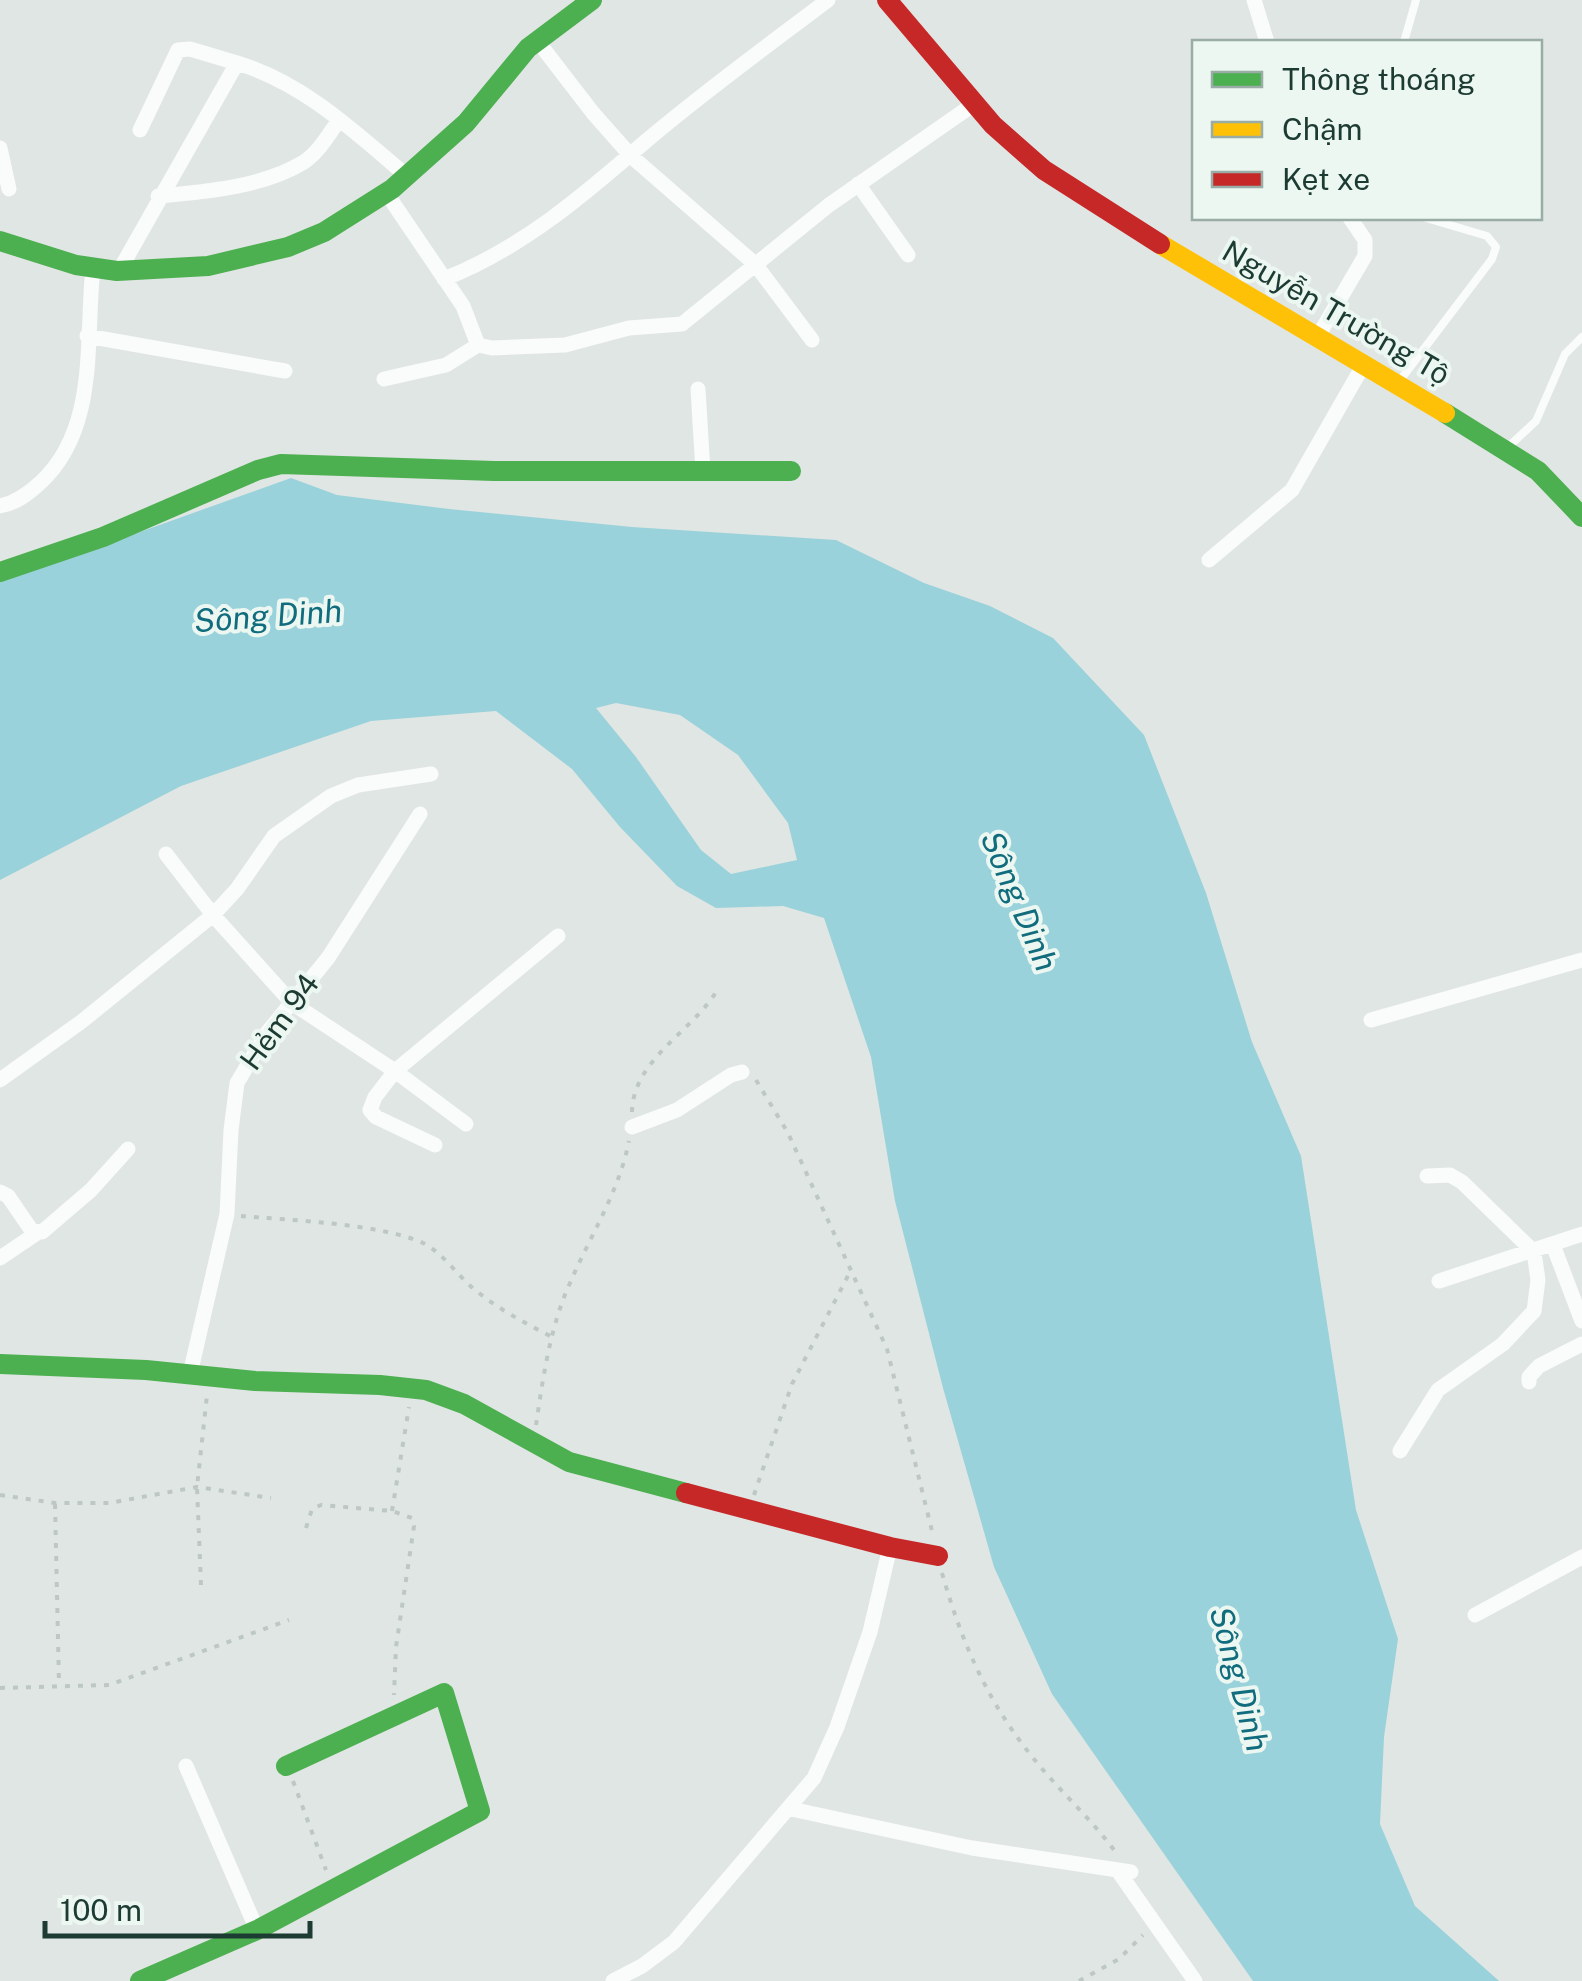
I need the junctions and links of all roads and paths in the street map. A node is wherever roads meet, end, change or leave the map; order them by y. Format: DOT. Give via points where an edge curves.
graph roads {
  1 [pos="828,0"];
  2 [pos="886,0"];
  3 [pos="1254,0"];
  4 [pos="1416,0"];
  5 [pos="581,3"];
  6 [pos="536,39"];
  7 [pos="1267,40"];
  8 [pos="1405,40"];
  9 [pos="237,63"];
  10 [pos="974,104"];
  11 [pos="339,120"];
  12 [pos="140,130"];
  13 [pos="0,148"];
  14 [pos="631,156"];
  15 [pos="408,177"];
  16 [pos="858,184"];
  17 [pos="10,188"];
  18 [pos="386,194"];
  19 [pos="158,196"];
  20 [pos="1351,220"];
  21 [pos="1433,220"];
  22 [pos="0,242"];
  23 [pos="908,255"];
  24 [pos="755,264"];
  25 [pos="93,268"];
  26 [pos="118,271"];
  27 [pos="444,279"];
  28 [pos="87,336"];
  29 [pos="1582,337"];
  30 [pos="1317,338"];
  31 [pos="812,340"];
  32 [pos="478,345"];
  33 [pos="1364,364"];
  34 [pos="285,371"];
  35 [pos="384,380"];
  36 [pos="1398,383"];
  37 [pos="698,389"];
  38 [pos="1506,449"];
  39 [pos="791,471"];
  40 [pos="703,472"];
  41 [pos="0,506"];
  42 [pos="1582,517"];
  43 [pos="1209,560"];
  44 [pos="0,572"];
  45 [pos="431,774"];
  46 [pos="420,814"];
  47 [pos="166,854"];
  48 [pos="213,915"];
  49 [pos="558,936"];
  50 [pos="1582,960"];
  51 [pos="719,987"];
  52 [pos="292,1003"];
  53 [pos="1371,1020"];
  54 [pos="396,1071"];
  55 [pos="742,1072"];
  56 [pos="0,1080"];
  57 [pos="466,1124"];
  58 [pos="632,1127"];
  59 [pos="435,1146"];
  60 [pos="128,1149"];
  61 [pos="1426,1176"];
  62 [pos="0,1192"];
  63 [pos="227,1214"];
  64 [pos="37,1233"];
  65 [pos="1582,1234"];
  66 [pos="1554,1245"];
  67 [pos="1534,1252"];
  68 [pos="0,1258"];
  69 [pos="852,1270"];
  70 [pos="1439,1281"];
  71 [pos="1582,1322"];
  72 [pos="552,1337"];
  73 [pos="1582,1344"];
  74 [pos="0,1364"];
  75 [pos="200,1375"];
  76 [pos="1529,1382"];
  77 [pos="412,1388"];
  78 [pos="534,1445"];
  79 [pos="1400,1450"];
  80 [pos="197,1486"];
  81 [pos="0,1495"];
  82 [pos="271,1498"];
  83 [pos="54,1503"];
  84 [pos="750,1508"];
  85 [pos="392,1511"];
  86 [pos="306,1528"];
  87 [pos="890,1547"];
  88 [pos="938,1556"];
  89 [pos="1582,1557"];
  90 [pos="200,1585"];
  91 [pos="1474,1616"];
  92 [pos="290,1620"];
  93 [pos="60,1684"];
  94 [pos="0,1688"];
  95 [pos="392,1715"];
  96 [pos="186,1766"];
  97 [pos="286,1766"];
  98 [pos="791,1809"];
  99 [pos="1124,1872"];
  100 [pos="333,1889"];
  101 [pos="1156,1921"];
  102 [pos="257,1930"];
  103 [pos="140,1981"];
  104 [pos="613,1981"];
  105 [pos="1079,1981"];
  106 [pos="1195,1981"];
  1 -- 14 [label="street"];
  2 -- 10 [label="street, Nguyễn Trường Tộ"];
  3 -- 7 [label="street"];
  4 -- 8 [label="lane"];
  5 -- 6 [label="street"];
  6 -- 14 [label="street"];
  6 -- 15 [label="street" via="462,128"];
  9 -- 11 [label="street" via="276,77"];
  9 -- 12 [label="street" via="178,50"];
  9 -- 19 [label="street"];
  10 -- 16 [label="street"];
  10 -- 30 [label="street, Nguyễn Trường Tộ" via="1068,188"];
  11 -- 15 [label="street"];
  11 -- 19 [label="street" via="316,151 291,168"];
  13 -- 17 [label="street"];
  14 -- 24 [label="street"];
  14 -- 27 [label="street" via="504,252"];
  15 -- 18 [label="street"];
  16 -- 23 [label="street"];
  16 -- 24 [label="street"];
  18 -- 26 [label="street" via="315,237 264,257 200,269"];
  18 -- 27 [label="street"];
  19 -- 26 [label="street"];
  20 -- 30 [label="street" via="1365,240 1365,256"];
  21 -- 36 [label="lane" via="1487,236 1496,247"];
  22 -- 25 [label="street"];
  24 -- 31 [label="street"];
  24 -- 32 [label="street" via="674,326 629,328 565,345"];
  25 -- 26 [label="street"];
  25 -- 28 [label="street"];
  27 -- 32 [label="street"];
  28 -- 34 [label="street"];
  28 -- 41 [label="street" via="84,400 66,453 34,488"];
  29 -- 38 [label="lane" via="1565,354 1536,421"];
  30 -- 33 [label="street, Nguyễn Trường Tộ"];
  32 -- 35 [label="street" via="446,365"];
  33 -- 36 [label="street, Nguyễn Trường Tộ"];
  33 -- 43 [label="street" via="1292,490"];
  36 -- 38 [label="street, Nguyễn Trường Tộ"];
  37 -- 40 [label="street"];
  38 -- 42 [label="street, Nguyễn Trường Tộ"];
  39 -- 40 [label="street"];
  40 -- 44 [label="street" via="281,464"];
  45 -- 48 [label="street" via="330,796 274,836"];
  46 -- 52 [label="street, Hẻm 94"];
  47 -- 48 [label="street"];
  48 -- 52 [label="street"];
  48 -- 56 [label="street"];
  49 -- 54 [label="street"];
  50 -- 53 [label="street"];
  51 -- 58 [label="path" via="640,1077"];
  52 -- 54 [label="street"];
  52 -- 63 [label="street, Hẻm 94" via="237,1083"];
  54 -- 57 [label="street"];
  54 -- 59 [label="street" via="375,1097 372,1114"];
  55 -- 58 [label="street"];
  55 -- 69 [label="path" via="771,1101"];
  58 -- 72 [label="path" via="618,1178 568,1285"];
  60 -- 64 [label="street"];
  61 -- 67 [label="street" via="1462,1182"];
  62 -- 64 [label="street"];
  63 -- 72 [label="path" via="420,1242 498,1306"];
  63 -- 75 [label="street, Hẻm 94"];
  64 -- 68 [label="street"];
  65 -- 66 [label="street"];
  66 -- 67 [label="street"];
  66 -- 71 [label="street"];
  67 -- 70 [label="street"];
  67 -- 79 [label="street" via="1534,1311 1503,1344 1438,1390"];
  69 -- 84 [label="path" via="792,1384"];
  69 -- 88 [label="path" via="887,1350"];
  72 -- 78 [label="path"];
  73 -- 76 [label="street" via="1539,1366"];
  74 -- 75 [label="street"];
  75 -- 77 [label="street"];
  75 -- 80 [label="path"];
  77 -- 78 [label="street" via="464,1404"];
  77 -- 85 [label="path"];
  78 -- 84 [label="street" via="569,1462"];
  80 -- 82 [label="path"];
  80 -- 83 [label="path" via="109,1503"];
  80 -- 90 [label="path"];
  81 -- 83 [label="path"];
  83 -- 93 [label="path"];
  84 -- 87 [label="street"];
  85 -- 86 [label="path" via="321,1505 312,1509"];
  85 -- 95 [label="path" via="412,1518 414,1526"];
  87 -- 88 [label="street"];
  87 -- 98 [label="street" via="870,1632 832,1741"];
  88 -- 99 [label="path" via="968,1656 1031,1756 1092,1821"];
  89 -- 91 [label="street"];
  92 -- 93 [label="path" via="109,1684"];
  93 -- 94 [label="path"];
  95 -- 97 [label="street"];
  95 -- 100 [label="street" via="444,1692 480,1811"];
  96 -- 102 [label="street"];
  97 -- 100 [label="path"];
  98 -- 99 [label="street"];
  98 -- 104 [label="street" via="674,1942"];
  99 -- 101 [label="street"];
  100 -- 102 [label="street"];
  101 -- 105 [label="path" via="1119,1959"];
  101 -- 106 [label="street"];
  102 -- 103 [label="street"];
}
